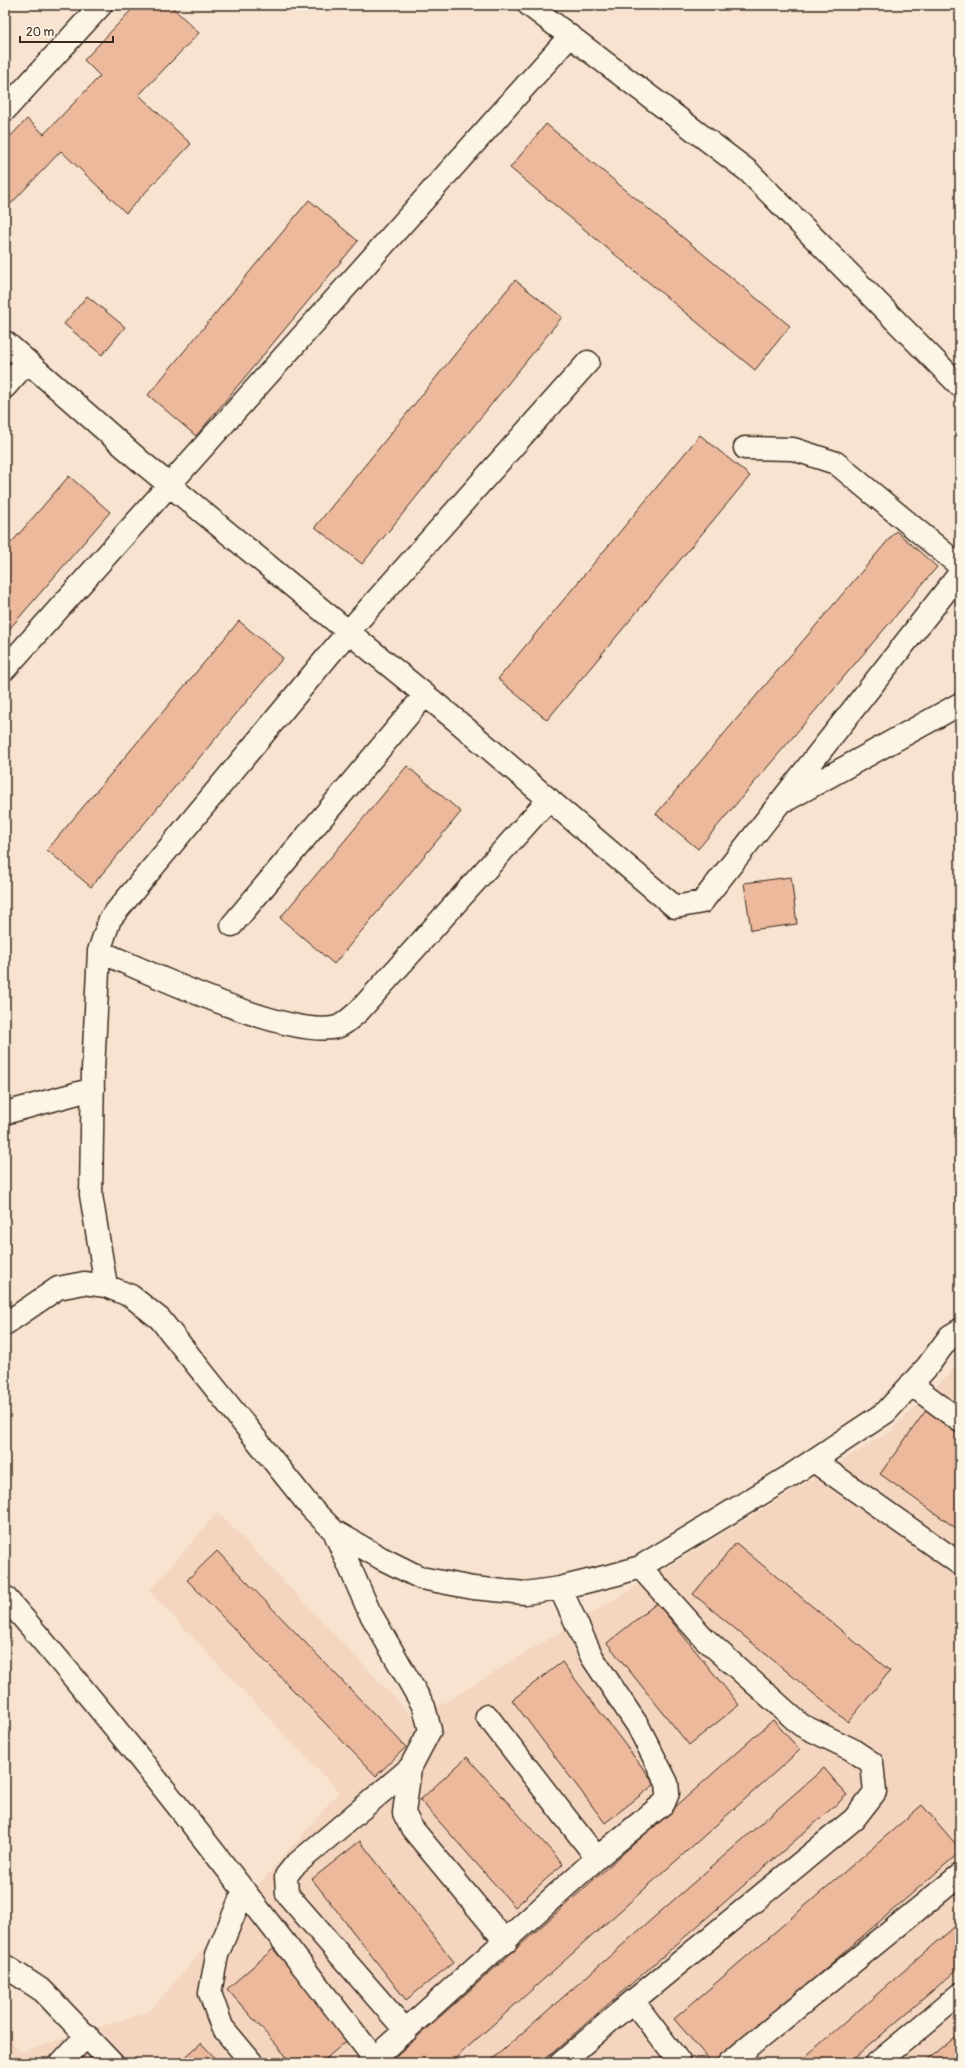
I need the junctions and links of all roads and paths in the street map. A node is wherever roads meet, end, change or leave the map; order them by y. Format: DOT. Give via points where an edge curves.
graph roads {
  1 [pos="101,5"];
  2 [pos="529,5"];
  3 [pos="570,36"];
  4 [pos="5,110"];
  5 [pos="5,342"];
  6 [pos="27,362"];
  7 [pos="588,362"];
  8 [pos="960,386"];
  9 [pos="5,387"];
  10 [pos="745,448"];
  11 [pos="169,484"];
  12 [pos="960,566"];
  13 [pos="960,573"];
  14 [pos="348,632"];
  15 [pos="5,669"];
  16 [pos="425,695"];
  17 [pos="960,704"];
  18 [pos="549,799"];
  19 [pos="780,804"];
  20 [pos="232,925"];
  21 [pos="99,951"];
  22 [pos="93,1089"];
  23 [pos="5,1113"];
  24 [pos="106,1286"];
  25 [pos="5,1324"];
  26 [pos="960,1330"];
  27 [pos="911,1384"];
  28 [pos="960,1421"];
  29 [pos="814,1460"];
  30 [pos="334,1531"];
  31 [pos="960,1564"];
  32 [pos="640,1567"];
  33 [pos="560,1588"];
  34 [pos="5,1597"];
  35 [pos="487,1716"];
  36 [pos="410,1768"];
  37 [pos="597,1858"];
  38 [pos="960,1875"];
  39 [pos="244,1890"];
  40 [pos="506,1942"];
  41 [pos="5,1966"];
  42 [pos="960,1994"];
  43 [pos="633,2001"];
  44 [pos="406,2031"];
  45 [pos="87,2035"];
  46 [pos="371,2061"];
  47 [pos="61,2063"];
  48 [pos="112,2063"];
  49 [pos="252,2063"];
  50 [pos="561,2063"];
  51 [pos="680,2063"];
  52 [pos="729,2063"];
  53 [pos="877,2063"];
  1 -- 4 [label="lane"];
  2 -- 3 [label="lane"];
  3 -- 8 [label="lane" via="748,171"];
  3 -- 11 [label="lane"];
  5 -- 6 [label="lane"];
  6 -- 9 [label="lane"];
  6 -- 11 [label="lane"];
  7 -- 14 [label="lane"];
  10 -- 12 [label="lane" via="793,449 836,463"];
  11 -- 14 [label="lane"];
  11 -- 15 [label="lane"];
  13 -- 19 [label="lane"];
  14 -- 16 [label="lane"];
  14 -- 21 [label="lane" via="110,919"];
  16 -- 18 [label="lane"];
  16 -- 20 [label="lane"];
  17 -- 19 [label="lane"];
  18 -- 19 [label="lane" via="676,907 702,902"];
  18 -- 21 [label="lane" via="359,1011 338,1027 303,1028 245,1011"];
  21 -- 22 [label="lane"];
  22 -- 23 [label="lane"];
  22 -- 24 [label="lane" via="91,1195"];
  24 -- 25 [label="lane" via="84,1283 58,1288"];
  24 -- 30 [label="lane" via="131,1296 160,1319 310,1508"];
  26 -- 27 [label="lane" via="950,1336"];
  27 -- 28 [label="lane"];
  27 -- 29 [label="lane" via="886,1412"];
  29 -- 31 [label="lane"];
  29 -- 32 [label="lane"];
  30 -- 33 [label="lane" via="421,1578 525,1594"];
  30 -- 36 [label="lane" via="368,1611 424,1708 430,1730"];
  32 -- 33 [label="lane"];
  32 -- 43 [label="lane" via="703,1637 801,1725 851,1749 872,1763 875,1792 854,1819"];
  33 -- 37 [label="lane" via="592,1657 638,1726 667,1783 668,1793 664,1803"];
  34 -- 39 [label="lane" via="46,1644"];
  35 -- 37 [label="lane"];
  36 -- 40 [label="lane" via="404,1813 411,1827"];
  36 -- 44 [label="lane" via="294,1866 286,1876 287,1894"];
  37 -- 40 [label="lane"];
  38 -- 52 [label="lane"];
  39 -- 46 [label="lane"];
  39 -- 49 [label="lane" via="217,1955 210,1993 222,2027"];
  40 -- 44 [label="lane"];
  41 -- 45 [label="lane" via="43,1991"];
  42 -- 53 [label="lane"];
  43 -- 50 [label="lane"];
  43 -- 51 [label="lane"];
  44 -- 46 [label="lane"];
  45 -- 47 [label="lane"];
  45 -- 48 [label="lane"];
}
